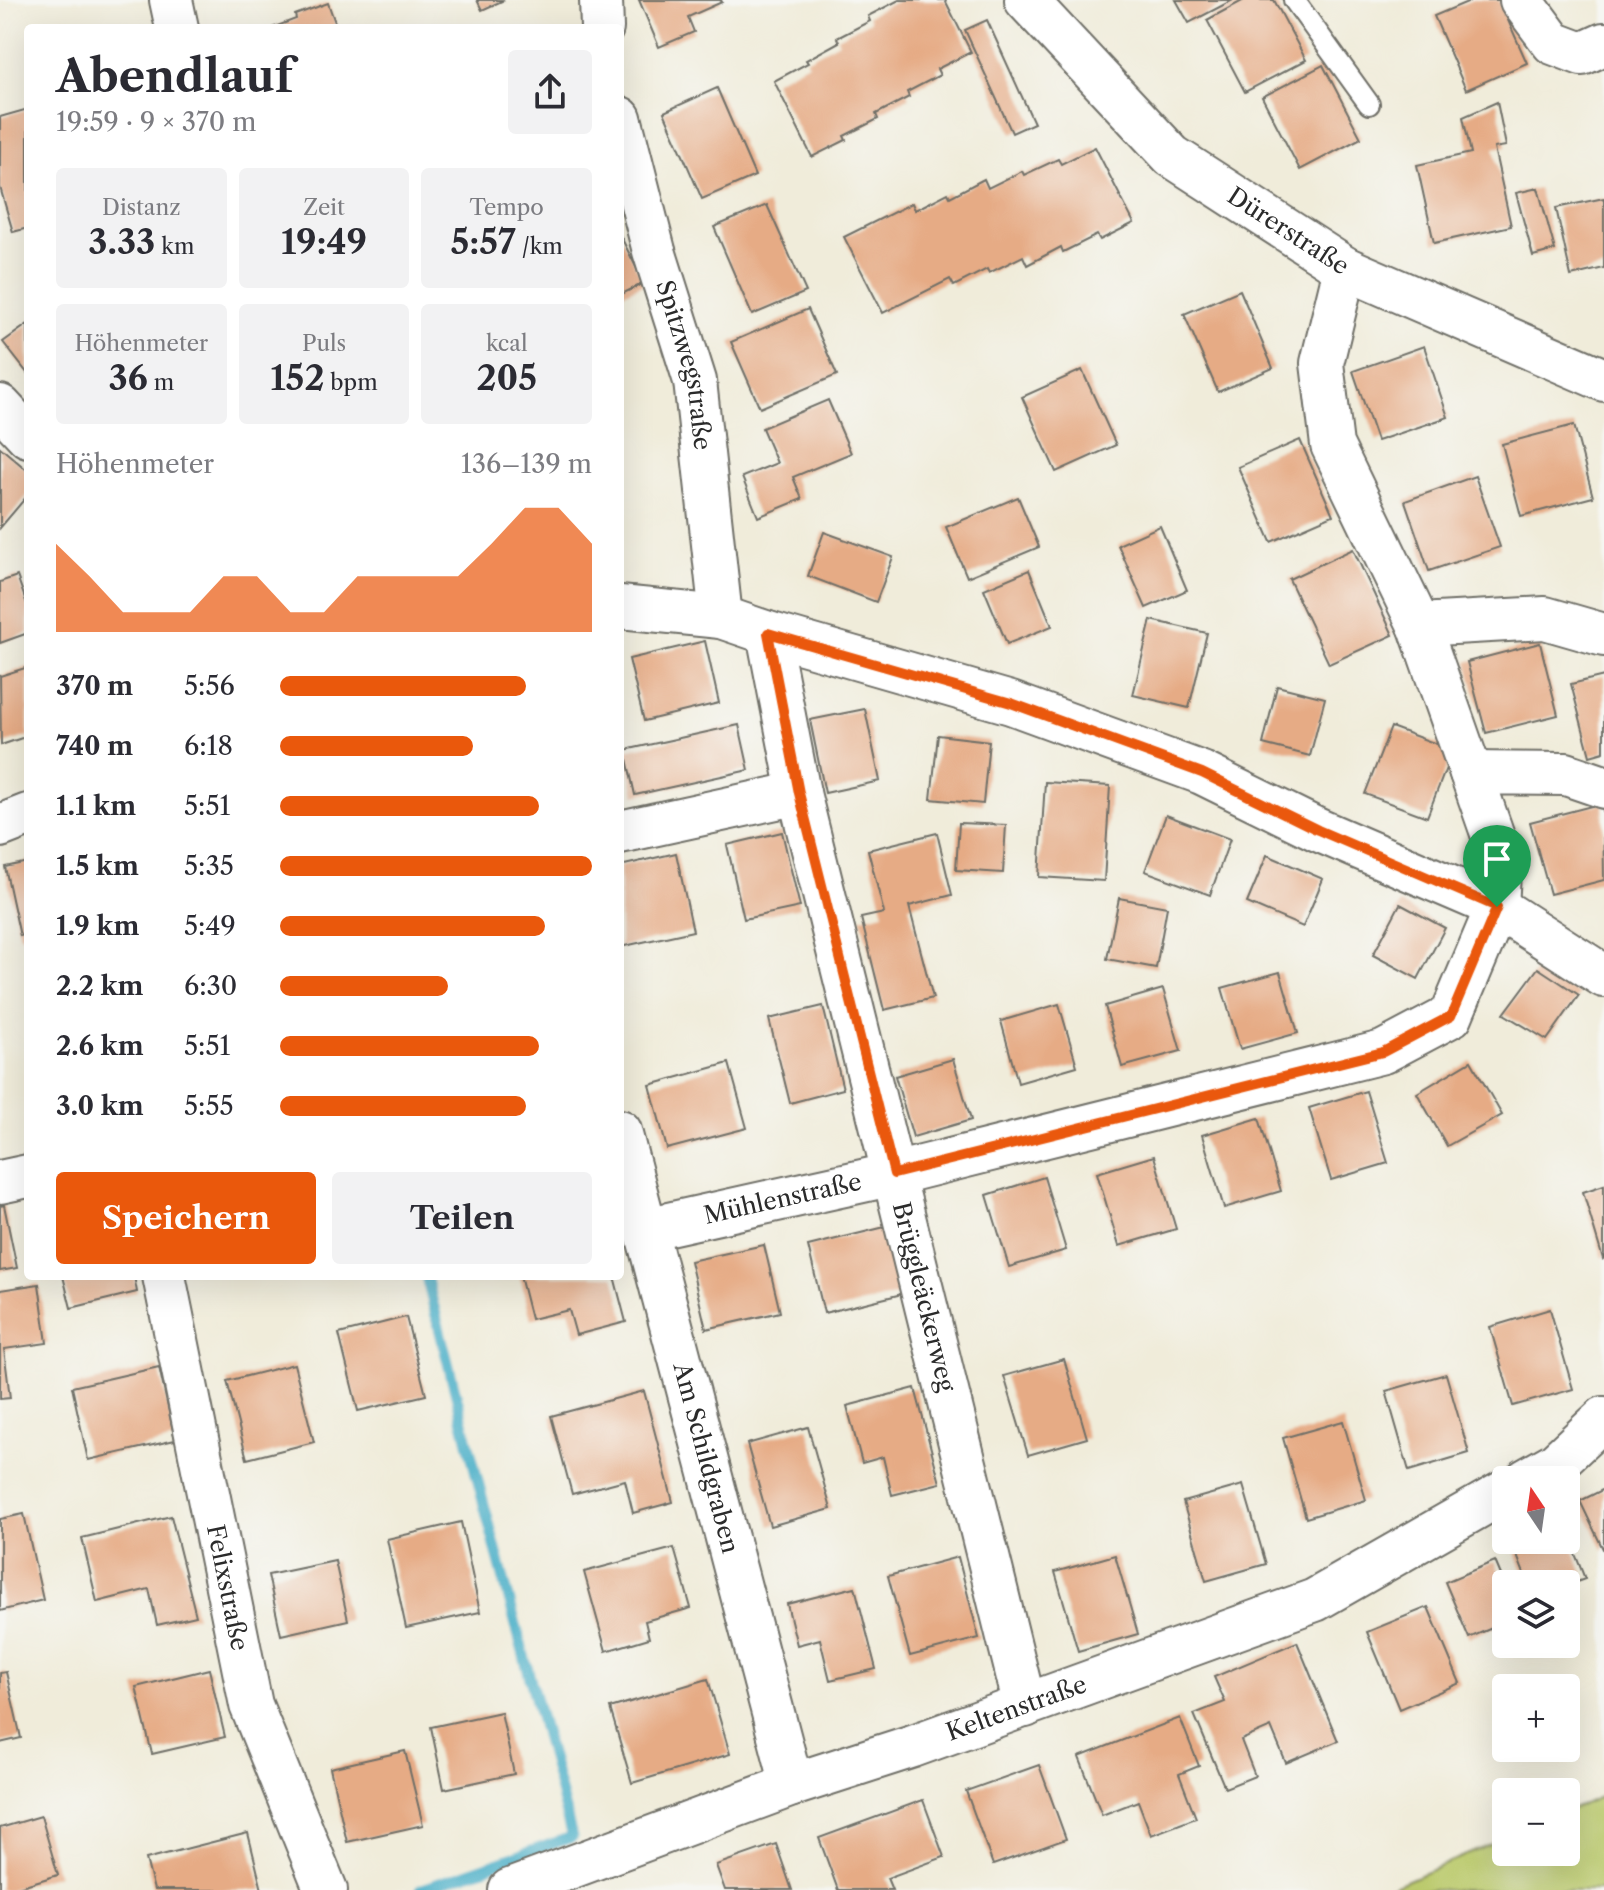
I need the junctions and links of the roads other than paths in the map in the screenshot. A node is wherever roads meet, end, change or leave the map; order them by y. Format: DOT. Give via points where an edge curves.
graph roads {
  1 [pos="171,0"];
  2 [pos="601,0"];
  3 [pos="1027,0"];
  4 [pos="1294,0"];
  5 [pos="1521,0"];
  6 [pos="176,24"];
  7 [pos="602,24"];
  8 [pos="1604,44"];
  9 [pos="1369,104"];
  10 [pos="624,134"];
  11 [pos="1345,268"];
  12 [pos="1604,380"];
  13 [pos="0,406"];
  14 [pos="24,432"];
  15 [pos="624,607"];
  16 [pos="721,617"];
  17 [pos="1419,625"];
  18 [pos="768,633"];
  19 [pos="1604,635"];
  20 [pos="1471,773"];
  21 [pos="1604,787"];
  22 [pos="799,793"];
  23 [pos="24,817"];
  24 [pos="0,826"];
  25 [pos="624,831"];
  26 [pos="1497,907"];
  27 [pos="1604,976"];
  28 [pos="624,1146"];
  29 [pos="894,1174"];
  30 [pos="24,1177"];
  31 [pos="0,1182"];
  32 [pos="646,1229"];
  33 [pos="165,1280"];
  34 [pos="1604,1418"];
  35 [pos="1551,1466"];
  36 [pos="1492,1499"];
  37 [pos="1025,1706"];
  38 [pos="792,1785"];
  39 [pos="326,1890"];
  40 [pos="510,1890"];
  1 -- 6 [label="street"];
  2 -- 7 [label="street"];
  3 -- 11 [label="street, Dürerstraße" via="1172,156"];
  4 -- 9 [label="lane"];
  5 -- 8 [label="street" via="1553,43 1582,54"];
  10 -- 16 [label="street, Spitzwegstraße" via="695,381"];
  11 -- 12 [label="street, Dürerstraße"];
  11 -- 17 [label="street, Mühlenstraße" via="1322,363 1332,445"];
  13 -- 14 [label="street"];
  15 -- 16 [label="street"];
  16 -- 18 [label="street"];
  17 -- 19 [label="street" via="1545,618"];
  17 -- 20 [label="street, Mühlenstraße"];
  18 -- 22 [label="street, Brüggleäckerweg"];
  18 -- 26 [label="street" via="1011,703 1202,773"];
  20 -- 21 [label="street" via="1566,774"];
  20 -- 26 [label="street, Mühlenstraße" via="1500,856"];
  22 -- 25 [label="street"];
  22 -- 29 [label="street, Brüggleäckerweg"];
  23 -- 24 [label="street"];
  26 -- 27 [label="street"];
  26 -- 29 [label="street, Mühlenstraße" via="1451,1016 1383,1052"];
  28 -- 32 [label="street, Am Schildgraben"];
  29 -- 32 [label="street, Mühlenstraße"];
  29 -- 37 [label="street, Brüggleäckerweg"];
  30 -- 31 [label="street"];
  32 -- 38 [label="street, Am Schildgraben"];
  33 -- 39 [label="street, Felixstraße" via="251,1705"];
  34 -- 35 [label="street"];
  36 -- 37 [label="street, Keltenstraße" via="1315,1600"];
  37 -- 38 [label="street, Keltenstraße"];
  38 -- 40 [label="street, Keltenstraße"];
}
